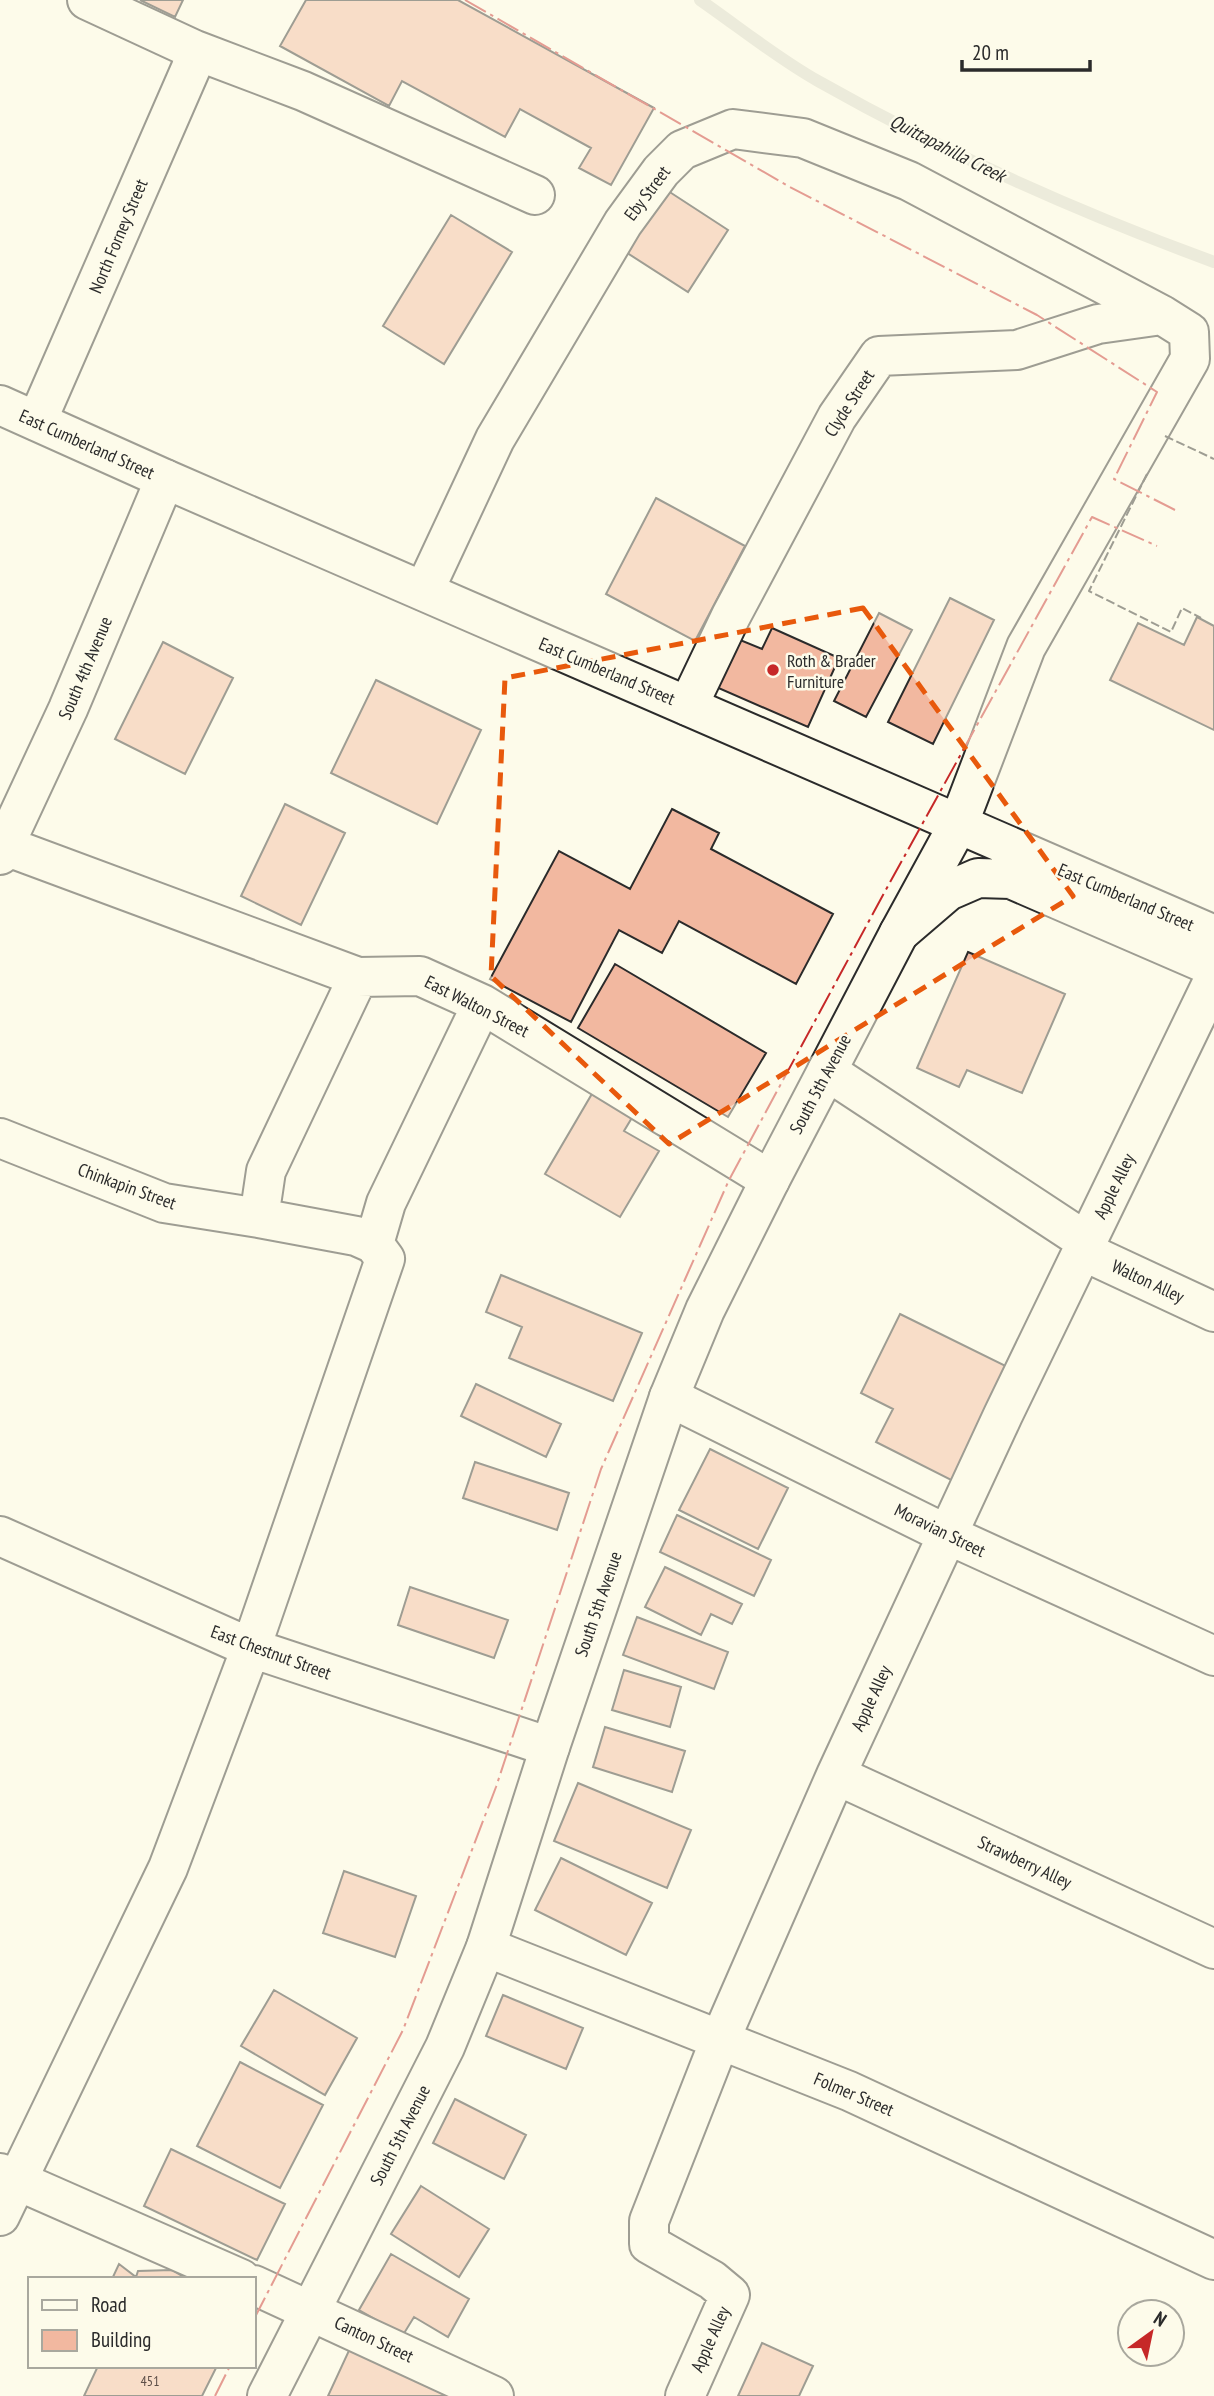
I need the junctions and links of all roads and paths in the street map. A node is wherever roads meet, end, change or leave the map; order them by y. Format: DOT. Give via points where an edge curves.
graph roads {
  1 [pos="87,0"];
  2 [pos="195,50"];
  3 [pos="535,195"];
  4 [pos="1162,316"];
  5 [pos="0,405"];
  6 [pos="37,421"];
  7 [pos="165,479"];
  8 [pos="424,591"];
  9 [pos="688,706"];
  10 [pos="958,825"];
  11 [pos="1,848"];
  12 [pos="899,933"];
  13 [pos="1214,935"];
  14 [pos="1214,967"];
  15 [pos="358,976"];
  16 [pos="1214,979"];
  17 [pos="482,1004"];
  18 [pos="827,1071"];
  19 [pos="0,1138"];
  20 [pos="770,1180"];
  21 [pos="259,1218"];
  22 [pos="374,1244"];
  23 [pos="1085,1246"];
  24 [pos="1214,1312"];
  25 [pos="669,1397"];
  26 [pos="946,1534"];
  27 [pos="0,1536"];
  28 [pos="251,1648"];
  29 [pos="1214,1656"];
  30 [pos="550,1747"];
  31 [pos="836,1775"];
  32 [pos="486,1947"];
  33 [pos="1214,1949"];
  34 [pos="720,2040"];
  35 [pos="8,2177"];
  36 [pos="0,2216"];
  37 [pos="1214,2260"];
  38 [pos="236,2277"];
  39 [pos="256,2285"];
  40 [pos="311,2309"];
  41 [pos="267,2396"];
  42 [pos="494,2396"];
  43 [pos="685,2396"];
  1 -- 2 [label="main road"];
  2 -- 3 [label="main road" via="303,91"];
  2 -- 6 [label="main road, North Forney Street"];
  4 -- 8 [label="main road, Eby Street" via="909,181 803,138 733,129 682,150 623,223 495,439"];
  4 -- 9 [label="main road, Clyde Street" via="1098,324 1017,349 879,356 831,428"];
  4 -- 10 [label="main road, Eby Street" via="1189,332 1190,359 1026,647"];
  5 -- 6 [label="main road, East Cumberland Street"];
  6 -- 7 [label="main road, East Cumberland Street"];
  7 -- 8 [label="main road, East Cumberland Street"];
  7 -- 11 [label="main road, South 4th Avenue" via="68,709"];
  8 -- 9 [label="main road, East Cumberland Street"];
  9 -- 10 [label="main road, East Cumberland Street"];
  10 -- 12 [label="main road, South 5th Avenue"];
  10 -- 13 [label="main road, East Cumberland Street"];
  11 -- 15 [label="main road, East Walton Street"];
  12 -- 14 [label="main road" via="948,891 978,878 1012,879"];
  12 -- 18 [label="main road, South 5th Avenue"];
  15 -- 17 [label="main road, East Walton Street" via="420,976"];
  15 -- 21 [label="main road" via="266,1171"];
  16 -- 23 [label="main road, Apple Alley"];
  17 -- 20 [label="main road, East Walton Street"];
  17 -- 22 [label="main road" via="386,1203"];
  18 -- 20 [label="main road, South 5th Avenue"];
  18 -- 23 [label="main road, Walton Alley"];
  19 -- 21 [label="main road, Chinkapin Street" via="163,1203"];
  20 -- 25 [label="main road, South 5th Avenue" via="705,1310"];
  21 -- 22 [label="main road, Chinkapin Street" via="356,1236"];
  22 -- 28 [label="main road" via="385,1259"];
  23 -- 24 [label="main road, Walton Alley"];
  23 -- 26 [label="main road, Apple Alley"];
  25 -- 26 [label="main road, Moravian Street"];
  25 -- 30 [label="main road, South 5th Avenue"];
  26 -- 29 [label="main road, Moravian Street"];
  26 -- 31 [label="main road, Apple Alley"];
  27 -- 28 [label="main road, East Chestnut Street"];
  28 -- 30 [label="main road, East Chestnut Street"];
  28 -- 35 [label="main road" via="168,1868"];
  30 -- 32 [label="main road, South 5th Avenue"];
  31 -- 33 [label="main road, Strawberry Alley"];
  31 -- 34 [label="main road, Apple Alley"];
  32 -- 34 [label="main road, Folmer Street"];
  32 -- 40 [label="main road, South 5th Avenue" via="445,2047"];
  34 -- 37 [label="main road, Folmer Street" via="849,2091"];
  34 -- 43 [label="main road, Apple Alley" via="649,2221 649,2244 730,2295"];
  35 -- 36 [label="main road"];
  35 -- 38 [label="main road"];
  39 -- 40 [label="main road, Canton Street"];
  40 -- 41 [label="main road, South 5th Avenue"];
  40 -- 42 [label="main road, Canton Street"];
}
